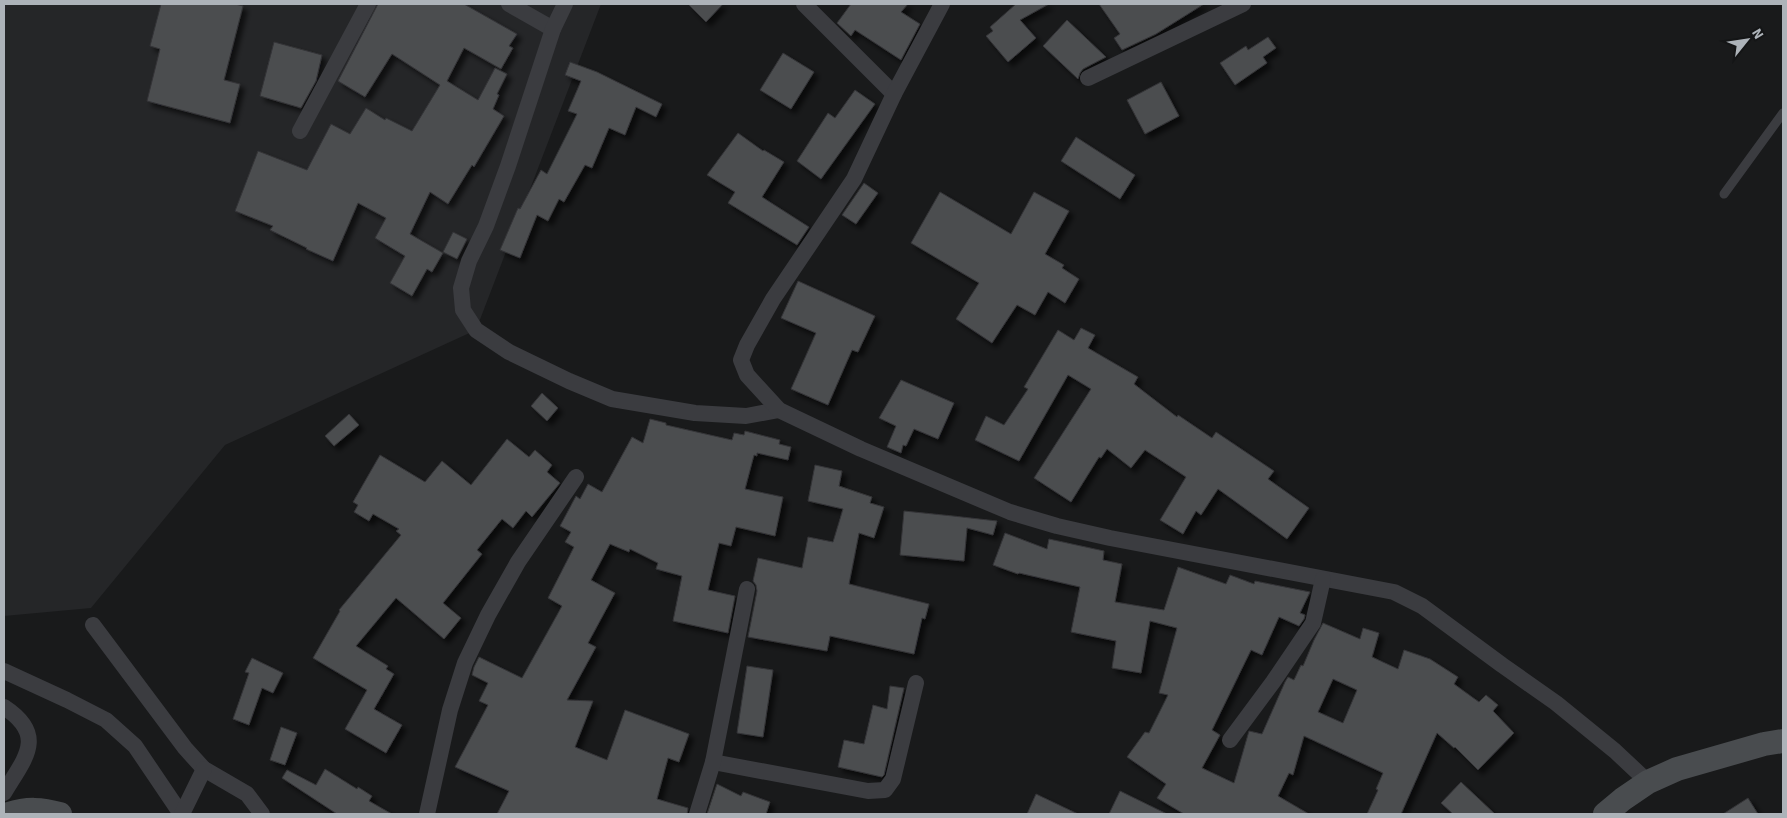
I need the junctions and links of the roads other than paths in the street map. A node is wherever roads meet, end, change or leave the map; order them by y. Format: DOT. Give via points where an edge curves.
graph roads {
  1 [pos="368,4"];
  2 [pos="509,4"];
  3 [pos="565,4"];
  4 [pos="804,4"];
  5 [pos="942,4"];
  6 [pos="1243,4"];
  7 [pos="553,29"];
  8 [pos="1088,78"];
  9 [pos="894,94"];
  10 [pos="1783,113"];
  11 [pos="300,131"];
  12 [pos="1724,194"];
  13 [pos="779,410"];
  14 [pos="576,477"];
  15 [pos="1323,579"];
  16 [pos="748,589"];
  17 [pos="92,625"];
  18 [pos="4,672"];
  19 [pos="916,683"];
  20 [pos="4,708"];
  21 [pos="1230,740"];
  22 [pos="1783,741"];
  23 [pos="713,762"];
  24 [pos="204,769"];
  25 [pos="1648,782"];
  26 [pos="4,792"];
  27 [pos="9,814"];
  28 [pos="60,814"];
  29 [pos="182,814"];
  30 [pos="262,814"];
  31 [pos="427,814"];
  32 [pos="698,814"];
  33 [pos="1604,814"];
  1 -- 11 [label="street"];
  2 -- 7 [label="street"];
  3 -- 7 [label="street"];
  4 -- 9 [label="street"];
  5 -- 9 [label="street"];
  6 -- 8 [label="street"];
  7 -- 13 [label="street" via="502,183 469,260 462,288 464,310 476,330 509,352 612,399 695,413 746,416"];
  9 -- 13 [label="street" via="854,179 773,298 741,360 747,375"];
  10 -- 12 [label="lane"];
  13 -- 15 [label="street" via="1010,512 1110,538"];
  14 -- 31 [label="street" via="518,562 465,662 450,710"];
  15 -- 21 [label="street" via="1313,623"];
  15 -- 25 [label="street" via="1394,592 1422,606 1556,703"];
  16 -- 23 [label="street"];
  17 -- 24 [label="street"];
  18 -- 29 [label="street" via="106,720 135,746"];
  19 -- 23 [label="street" via="893,779 885,790 868,791"];
  20 -- 26 [label="street" via="25,726 29,741 27,754"];
  22 -- 25 [label="main road" via="1677,769"];
  23 -- 32 [label="street"];
  24 -- 29 [label="street"];
  24 -- 30 [label="street" via="247,794"];
  25 -- 33 [label="main road"];
  27 -- 28 [label="main road" via="44,809"];
}
